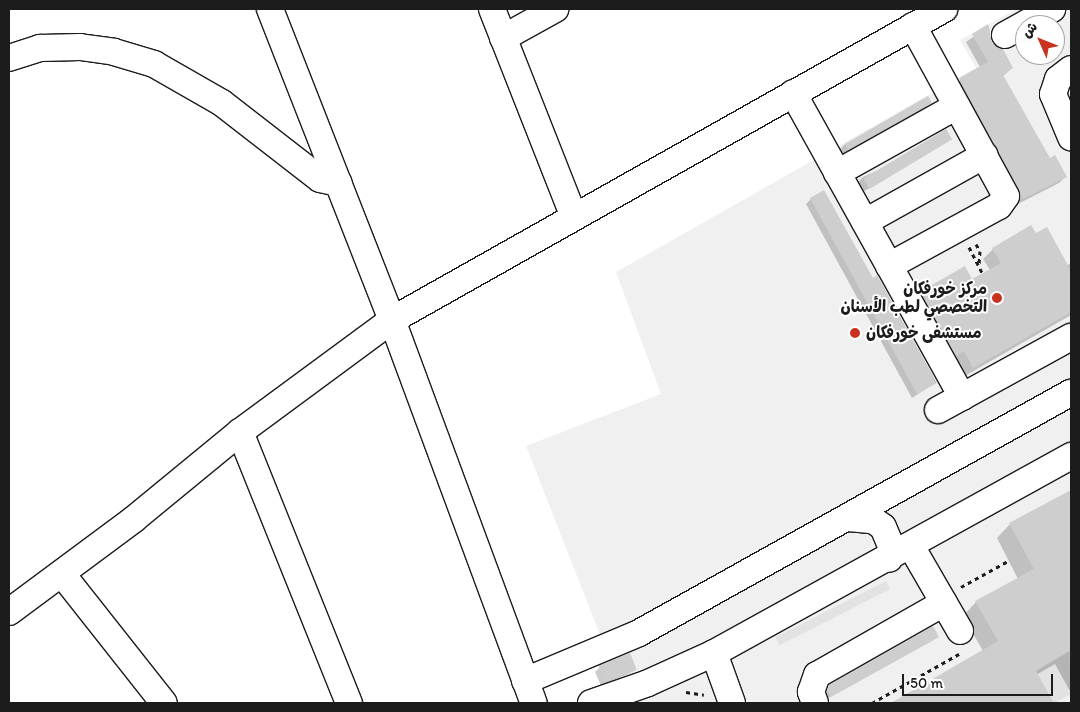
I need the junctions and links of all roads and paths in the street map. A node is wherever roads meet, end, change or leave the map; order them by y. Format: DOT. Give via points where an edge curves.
graph roads {
  1 [pos="270,9"];
  2 [pos="492,9"];
  3 [pos="555,9"];
  4 [pos="944,9"];
  5 [pos="1052,9"];
  6 [pos="913,26"];
  7 [pos="1005,35"];
  8 [pos="503,38"];
  9 [pos="9,58"];
  10 [pos="1071,69"];
  11 [pos="793,93"];
  12 [pos="957,106"];
  13 [pos="1071,137"];
  14 [pos="985,155"];
  15 [pos="838,173"];
  16 [pos="339,183"];
  17 [pos="573,215"];
  18 [pos="865,222"];
  19 [pos="972,252"];
  20 [pos="889,266"];
  21 [pos="982,273"];
  22 [pos="392,320"];
  23 [pos="1071,337"];
  24 [pos="1071,393"];
  25 [pos="962,397"];
  26 [pos="938,410"];
  27 [pos="240,432"];
  28 [pos="1071,456"];
  29 [pos="848,518"];
  30 [pos="900,552"];
  31 [pos="1008,561"];
  32 [pos="62,574"];
  33 [pos="943,601"];
  34 [pos="9,612"];
  35 [pos="961,642"];
  36 [pos="714,653"];
  37 [pos="530,692"];
  38 [pos="164,703"];
  39 [pos="349,703"];
  40 [pos="591,703"];
  41 [pos="732,703"];
  42 [pos="815,703"];
  43 [pos="872,703"];
  1 -- 16 [label="street"];
  2 -- 8 [label="street"];
  3 -- 8 [label="street"];
  4 -- 6 [label="street"];
  5 -- 7 [label="street"];
  6 -- 11 [label="street"];
  6 -- 12 [label="street"];
  8 -- 17 [label="street"];
  9 -- 16 [label="street" via="40,48 60,46 114,52 154,64 230,108 320,179"];
  10 -- 13 [label="street" via="1058,79 1054,94"];
  11 -- 15 [label="street"];
  11 -- 17 [label="street"];
  12 -- 14 [label="street"];
  12 -- 15 [label="street"];
  14 -- 18 [label="street"];
  14 -- 20 [label="street" via="1004,190 1004,202"];
  15 -- 18 [label="street"];
  16 -- 22 [label="street"];
  17 -- 22 [label="street"];
  18 -- 20 [label="street"];
  19 -- 21 [label="path"];
  20 -- 25 [label="street"];
  22 -- 27 [label="street"];
  22 -- 37 [label="street"];
  23 -- 25 [label="street"];
  24 -- 29 [label="street"];
  25 -- 26 [label="street"];
  27 -- 32 [label="street"];
  27 -- 39 [label="street"];
  28 -- 30 [label="street"];
  29 -- 30 [label="street" via="873,520 883,527 892,548"];
  29 -- 37 [label="street"];
  30 -- 33 [label="street"];
  30 -- 36 [label="street"];
  31 -- 33 [label="path"];
  32 -- 34 [label="street"];
  32 -- 38 [label="street"];
  33 -- 35 [label="street"];
  33 -- 42 [label="street" via="817,675 811,692"];
  35 -- 43 [label="path"];
  36 -- 40 [label="street" via="648,683"];
  36 -- 41 [label="street"];
}
